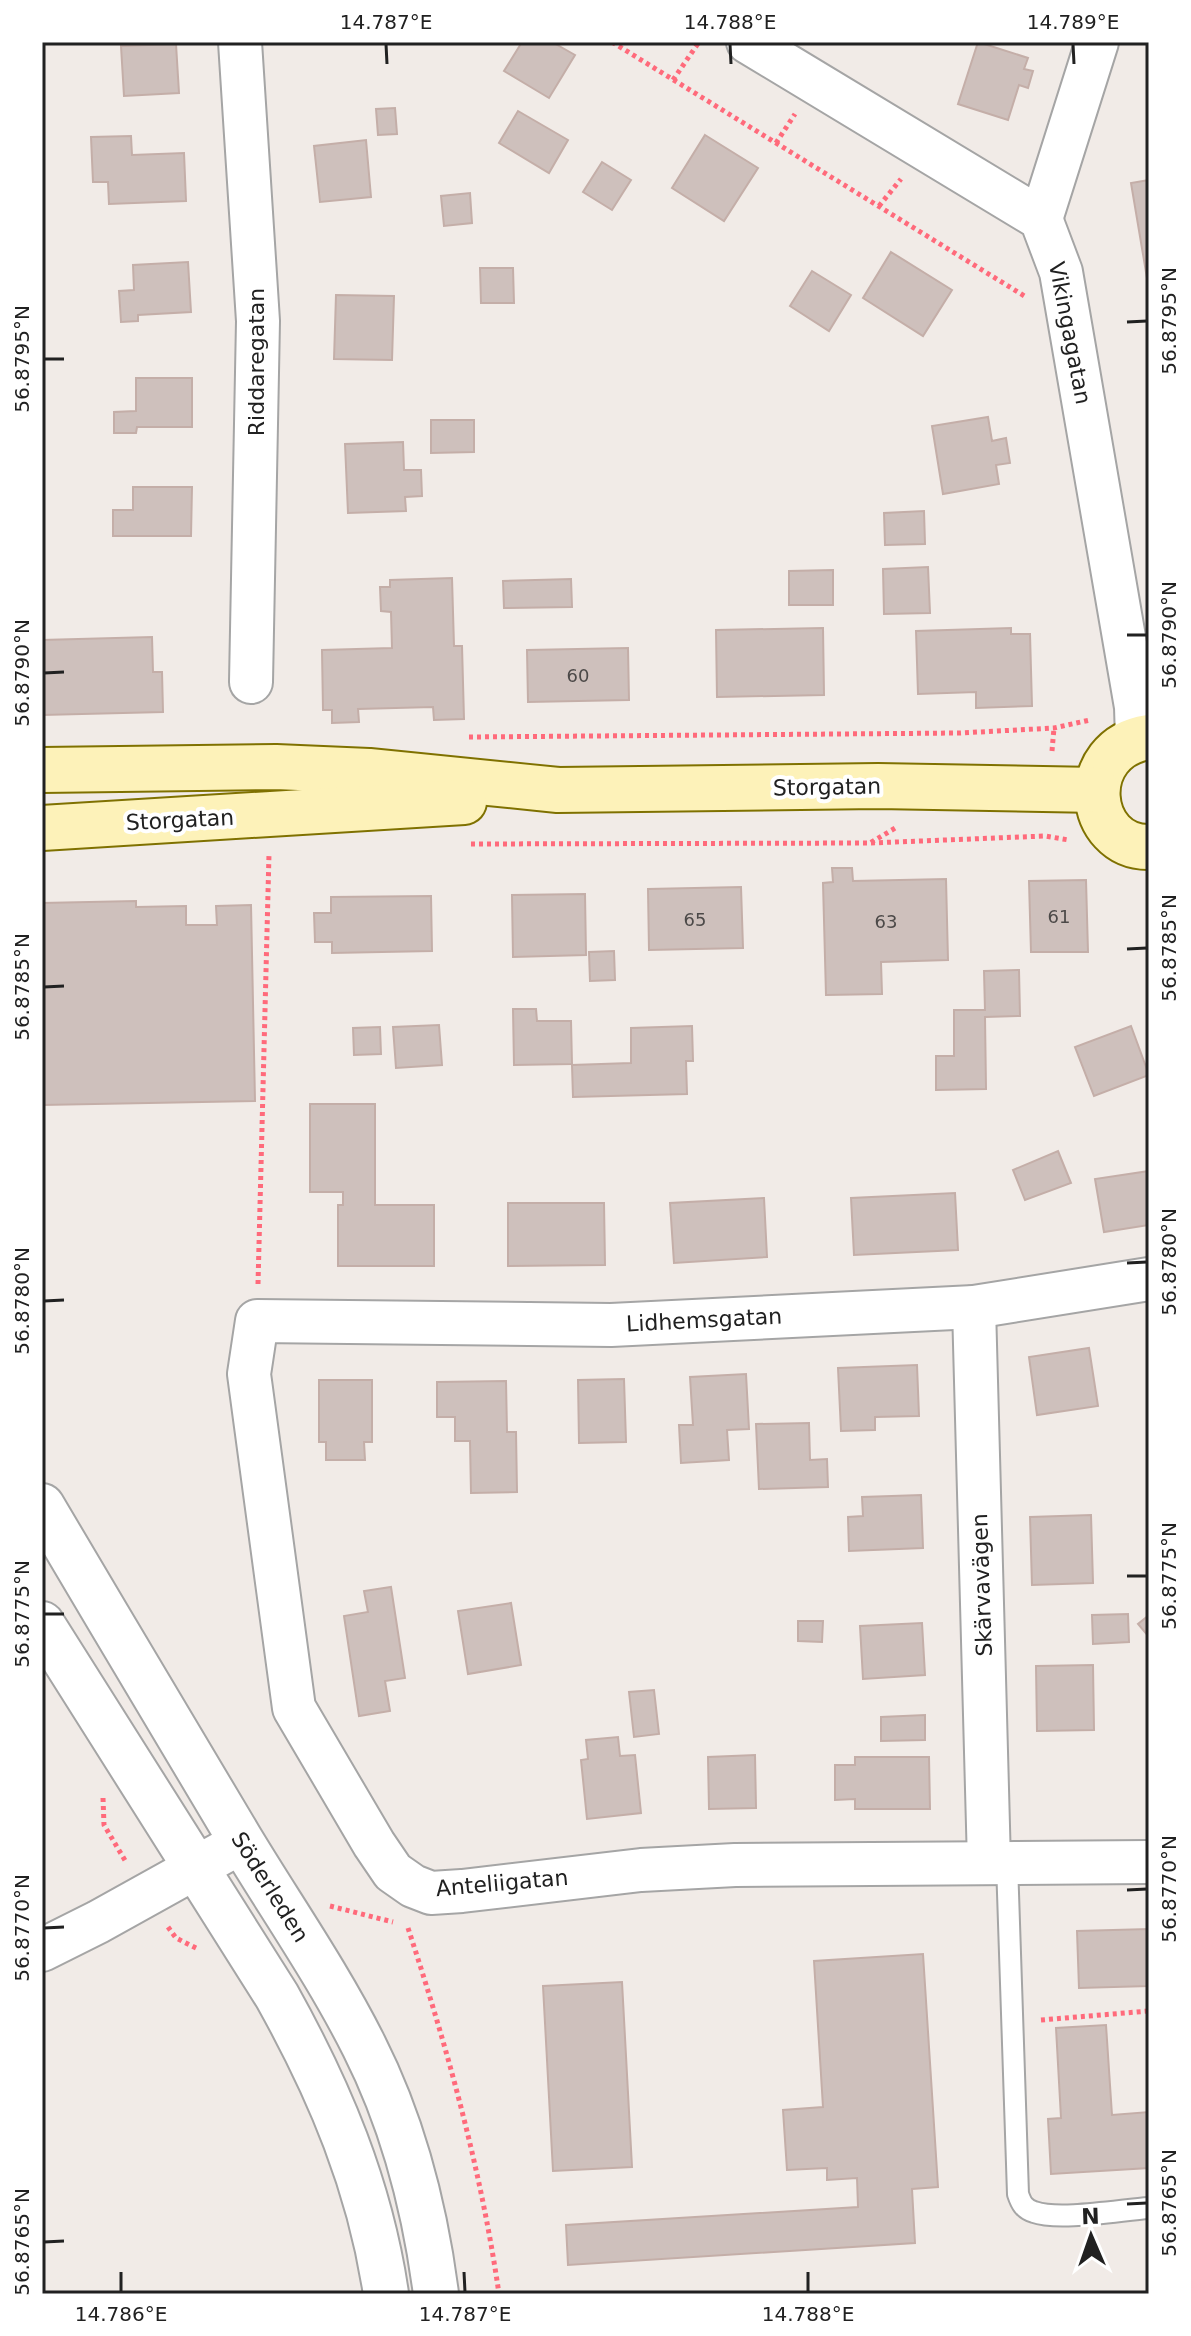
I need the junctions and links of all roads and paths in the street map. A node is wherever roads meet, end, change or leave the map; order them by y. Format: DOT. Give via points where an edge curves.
graph roads {
  1 [pos="240,42"];
  2 [pos="612,42"];
  3 [pos="699,42"];
  4 [pos="748,42"];
  5 [pos="1097,42"];
  6 [pos="673,80"];
  7 [pos="1041,219"];
  8 [pos="1070,324"];
  9 [pos="251,682"];
  10 [pos="1141,728"];
  11 [pos="467,737"];
  12 [pos="42,770"];
  13 [pos="558,790"];
  14 [pos="1097,790"];
  15 [pos="910,819"];
  16 [pos="42,828"];
  17 [pos="1081,842"];
  18 [pos="870,843"];
  19 [pos="467,844"];
  20 [pos="1149,847"];
  21 [pos="269,851"];
  22 [pos="1149,1279"];
  23 [pos="974,1307"];
  24 [pos="257,1321"];
  25 [pos="42,1506"];
  26 [pos="42,1624"];
  27 [pos="242,1842"];
  28 [pos="1149,1862"];
  29 [pos="998,1863"];
  30 [pos="194,1868"];
  31 [pos="323,1906"];
  32 [pos="42,1950"];
  33 [pos="1149,2011"];
  34 [pos="1012,2022"];
  35 [pos="1149,2208"];
  36 [pos="386,2294"];
  37 [pos="436,2294"];
  38 [pos="499,2294"];
  1 -- 9 [label="street, Riddaregatan" via="258,321"];
  2 -- 6 [label="path"];
  3 -- 6 [label="path"];
  4 -- 7 [label="street"];
  5 -- 7 [label="street"];
  6 -- 8 [label="path"];
  7 -- 8 [label="street, Vikingagatan" via="1061,272"];
  8 -- 10 [label="street, Vikingagatan"];
  10 -- 11 [label="path" via="1097,719 1054,728 926,733"];
  10 -- 14 [label="main road" via="1110,756"];
  12 -- 13 [label="main road, Storgatan" via="292,767"];
  13 -- 14 [label="main road, Storgatan"];
  13 -- 16 [label="main road, Storgatan" via="469,802"];
  14 -- 20 [label="main road" via="1098,805 1116,834"];
  15 -- 18 [label="path"];
  17 -- 18 [label="path" via="1045,836"];
  18 -- 19 [label="path"];
  21 -- 24 [label="path"];
  22 -- 23 [label="street, Lidhemsgatan"];
  23 -- 24 [label="street, Lidhemsgatan" via="611,1325"];
  23 -- 29 [label="street, Skärvavägen"];
  24 -- 29 [label="street, Anteliigatan" via="249,1374 294,1708 393,1872 431,1893 627,1871"];
  25 -- 27 [label="street, Söderleden"];
  26 -- 30 [label="street"];
  27 -- 30 [label="street"];
  27 -- 37 [label="street, Söderleden" via="365,2047 405,2149"];
  28 -- 29 [label="street, Anteliigatan"];
  29 -- 34 [label="lane"];
  30 -- 32 [label="street"];
  30 -- 36 [label="street" via="277,1996 330,2097 373,2221"];
  31 -- 38 [label="path" via="406,1923 481,2185"];
  33 -- 34 [label="path"];
  34 -- 35 [label="lane" via="1022,2205 1053,2215"];
}
